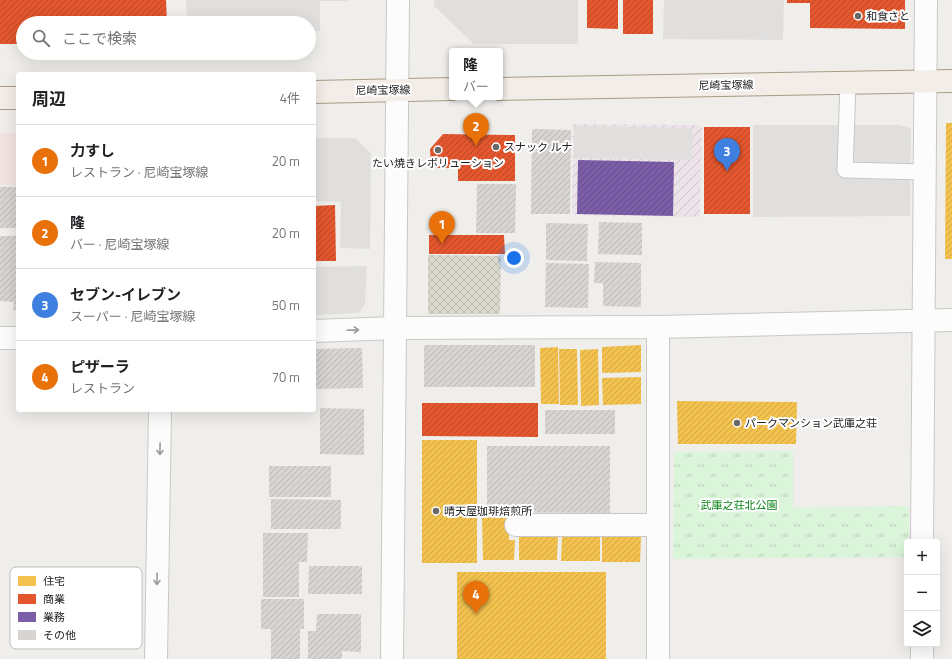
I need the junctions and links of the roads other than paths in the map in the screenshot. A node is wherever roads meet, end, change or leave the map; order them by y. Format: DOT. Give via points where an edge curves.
graph roads {
  1 [pos="398,0"];
  2 [pos="926,0"];
  3 [pos="952,81"];
  4 [pos="925,82"];
  5 [pos="848,83"];
  6 [pos="449,89"];
  7 [pos="503,89"];
  8 [pos="396,90"];
  9 [pos="316,92"];
  10 [pos="0,98"];
  11 [pos="16,98"];
  12 [pos="925,172"];
  13 [pos="923,320"];
  14 [pos="952,320"];
  15 [pos="395,328"];
  16 [pos="658,328"];
  17 [pos="316,331"];
  18 [pos="0,338"];
  19 [pos="16,338"];
  20 [pos="160,412"];
  21 [pos="516,525"];
  22 [pos="658,525"];
  23 [pos="922,539"];
  24 [pos="922,647"];
  25 [pos="156,659"];
  26 [pos="392,659"];
  27 [pos="658,659"];
  28 [pos="922,659"];
  1 -- 8 [label="street"];
  2 -- 4 [label="street"];
  3 -- 4 [label="main road, 尼崎宝塚線"];
  4 -- 5 [label="main road, 尼崎宝塚線"];
  4 -- 12 [label="street"];
  5 -- 7 [label="main road, 尼崎宝塚線"];
  5 -- 12 [label="lane" via="846,170"];
  6 -- 8 [label="main road, 尼崎宝塚線"];
  8 -- 9 [label="main road, 尼崎宝塚線"];
  8 -- 15 [label="street"];
  10 -- 11 [label="main road"];
  12 -- 13 [label="street"];
  13 -- 14 [label="street"];
  13 -- 16 [label="street"];
  13 -- 23 [label="street"];
  15 -- 16 [label="street"];
  17 -- 15 [label="street, one-way"];
  15 -- 26 [label="street"];
  16 -- 22 [label="street"];
  18 -- 19 [label="street"];
  20 -- 25 [label="street, one-way"];
  21 -- 22 [label="street"];
  22 -- 27 [label="street"];
  24 -- 28 [label="street"];
}
